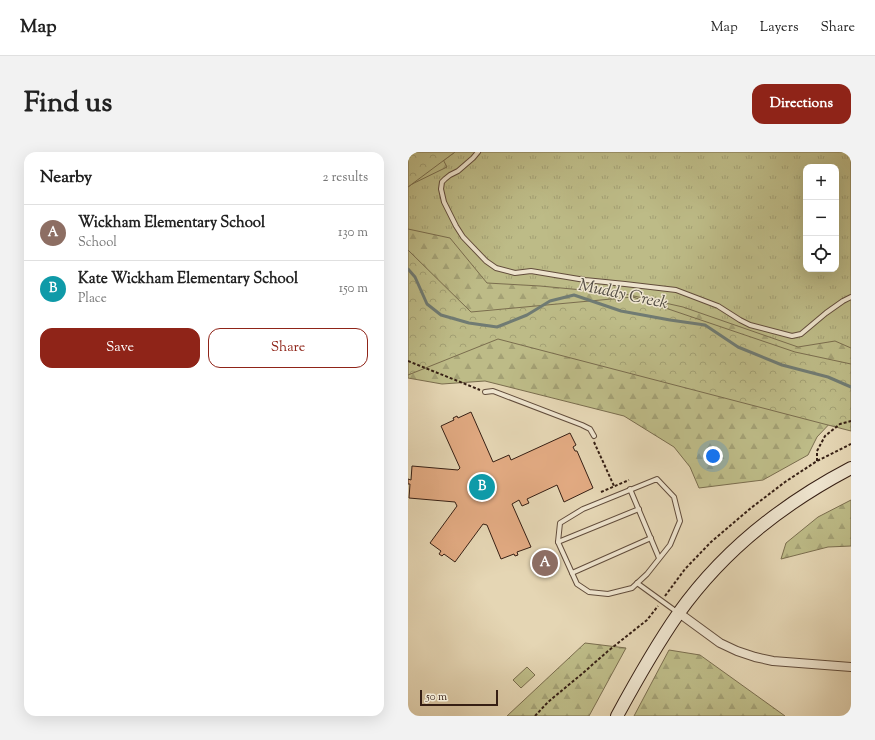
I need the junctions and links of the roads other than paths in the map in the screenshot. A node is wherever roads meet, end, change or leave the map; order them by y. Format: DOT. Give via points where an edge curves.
graph roads {
  1 [pos="478,152"];
  2 [pos="851,297"];
  3 [pos="485,392"];
  4 [pos="593,437"];
  5 [pos="851,468"];
  6 [pos="630,489"];
  7 [pos="639,510"];
  8 [pos="651,538"];
  9 [pos="558,542"];
  10 [pos="660,558"];
  11 [pos="572,573"];
  12 [pos="637,583"];
  13 [pos="679,613"];
  14 [pos="851,667"];
  15 [pos="617,716"];
  1 -- 2 [label="lane" via="474,158 442,182 441,190 444,202 463,237 496,268 676,290 718,306 750,325 792,336 801,334 826,313"];
  3 -- 4 [label="lane" via="493,390 582,425 590,429"];
  5 -- 13 [label="main road" via="784,509 733,551"];
  6 -- 7 [label="lane"];
  6 -- 9 [label="lane" via="583,509 560,523"];
  6 -- 10 [label="lane" via="657,479 674,497 680,521 670,545"];
  7 -- 8 [label="lane"];
  7 -- 9 [label="lane"];
  8 -- 10 [label="lane"];
  8 -- 11 [label="lane"];
  9 -- 11 [label="lane"];
  10 -- 12 [label="lane"];
  11 -- 12 [label="lane" via="577,584 589,592 608,594 632,588"];
  12 -- 13 [label="lane"];
  13 -- 14 [label="street" via="720,642 755,657 773,661"];
  13 -- 15 [label="main road"];
}
